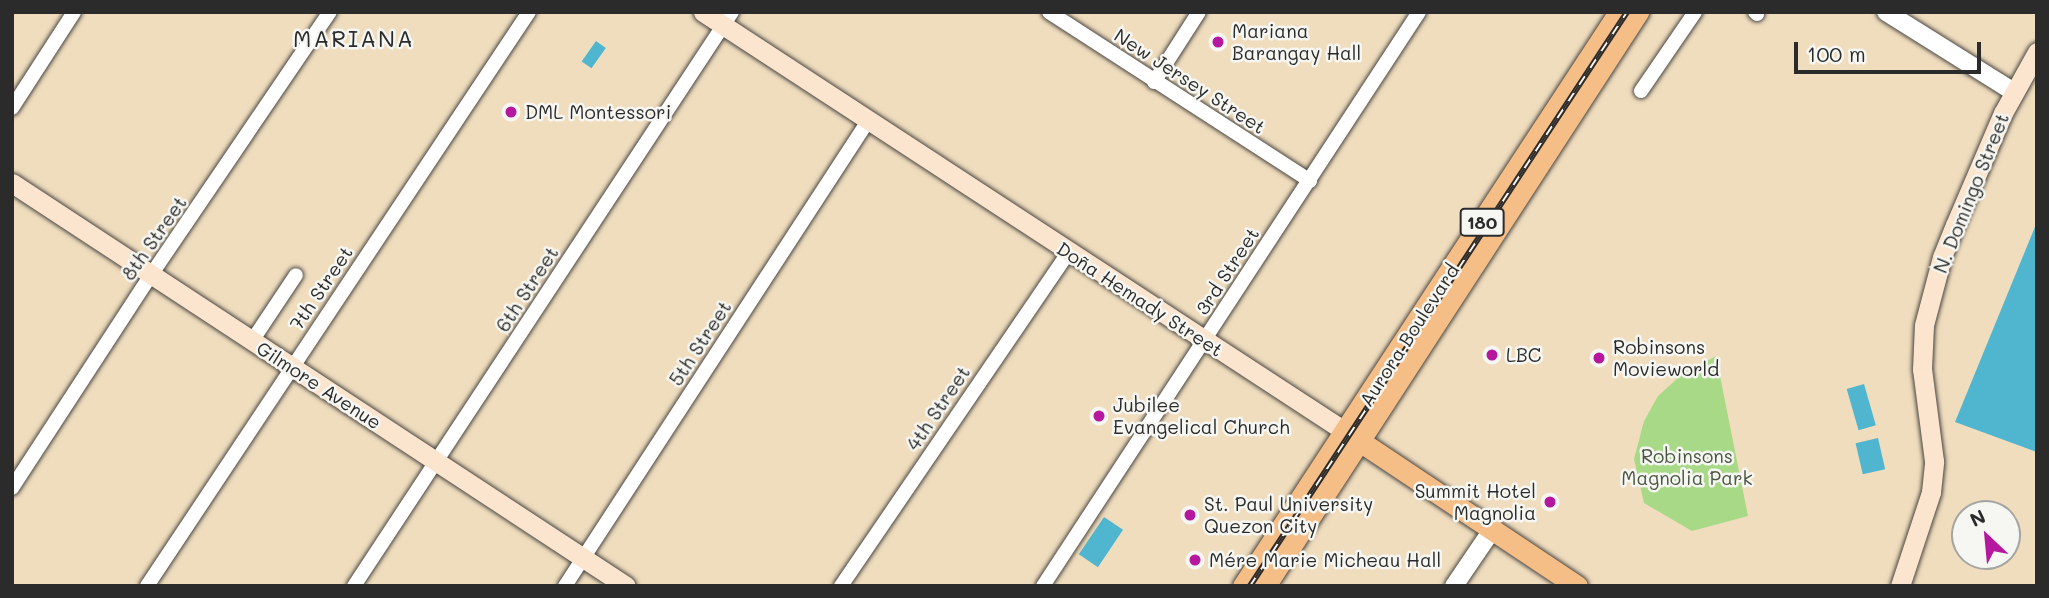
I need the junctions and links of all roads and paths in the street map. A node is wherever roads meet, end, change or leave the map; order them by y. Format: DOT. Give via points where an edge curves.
graph roads {
  1 [pos="74,12"];
  2 [pos="330,12"];
  3 [pos="530,12"];
  4 [pos="702,12"];
  5 [pos="1049,12"];
  6 [pos="1199,12"];
  7 [pos="1419,12"];
  8 [pos="1619,12"];
  9 [pos="1638,12"];
  10 [pos="1695,12"];
  11 [pos="1886,12"];
  12 [pos="727,19"];
  13 [pos="2037,52"];
  14 [pos="1154,82"];
  15 [pos="1641,91"];
  16 [pos="2014,92"];
  17 [pos="12,108"];
  18 [pos="868,121"];
  19 [pos="1310,181"];
  20 [pos="12,183"];
  21 [pos="1068,253"];
  22 [pos="151,275"];
  23 [pos="296,275"];
  24 [pos="252,341"];
  25 [pos="1204,342"];
  26 [pos="292,367"];
  27 [pos="1353,437"];
  28 [pos="435,463"];
  29 [pos="12,488"];
  30 [pos="1492,530"];
  31 [pos="583,558"];
  32 [pos="147,586"];
  33 [pos="354,586"];
  34 [pos="565,586"];
  35 [pos="626,586"];
  36 [pos="841,586"];
  37 [pos="1043,586"];
  38 [pos="1243,586"];
  39 [pos="1265,586"];
  40 [pos="1454,586"];
  41 [pos="1577,586"];
  42 [pos="1900,586"];
  1 -- 17 [label="street"];
  2 -- 22 [label="street, 8th Street"];
  3 -- 26 [label="street, 7th Street"];
  4 -- 12 [label="main road, Doña Hemady Street"];
  5 -- 14 [label="street, New Jersey Street"];
  6 -- 14 [label="street"];
  7 -- 19 [label="street, 3rd Street"];
  8 -- 27 [label="main road, Aurora Boulevard / 180"];
  9 -- 27 [label="main road, Aurora Boulevard / 180"];
  10 -- 15 [label="street"];
  11 -- 16 [label="street"];
  12 -- 18 [label="main road, Doña Hemady Street"];
  12 -- 28 [label="street, 6th Street"];
  13 -- 16 [label="main road, N. Domingo Street"];
  14 -- 19 [label="street, New Jersey Street"];
  16 -- 42 [label="main road, N. Domingo Street" via="1942,257 1924,325 1922,369 1934,461 1931,492"];
  18 -- 21 [label="main road, Doña Hemady Street"];
  18 -- 31 [label="street, 5th Street"];
  19 -- 25 [label="street, 3rd Street"];
  20 -- 22 [label="main road, Gilmore Avenue"];
  21 -- 25 [label="main road, Doña Hemady Street"];
  21 -- 36 [label="street, 4th Street"];
  22 -- 24 [label="main road, Gilmore Avenue"];
  22 -- 29 [label="street, 8th Street"];
  23 -- 24 [label="street"];
  24 -- 26 [label="main road, Gilmore Avenue"];
  25 -- 27 [label="main road, Doña Hemady Street"];
  25 -- 37 [label="street, 3rd Street"];
  26 -- 28 [label="main road, Gilmore Avenue"];
  26 -- 32 [label="street, 7th Street"];
  27 -- 30 [label="main road, Doña Hemady Street"];
  27 -- 38 [label="main road, Aurora Boulevard / 180"];
  27 -- 39 [label="main road, Aurora Boulevard / 180"];
  28 -- 31 [label="main road, Gilmore Avenue"];
  28 -- 33 [label="street, 6th Street"];
  30 -- 40 [label="street"];
  30 -- 41 [label="main road, Doña Hemady Street"];
  31 -- 34 [label="street, 5th Street"];
  31 -- 35 [label="main road, Gilmore Avenue"];
}
